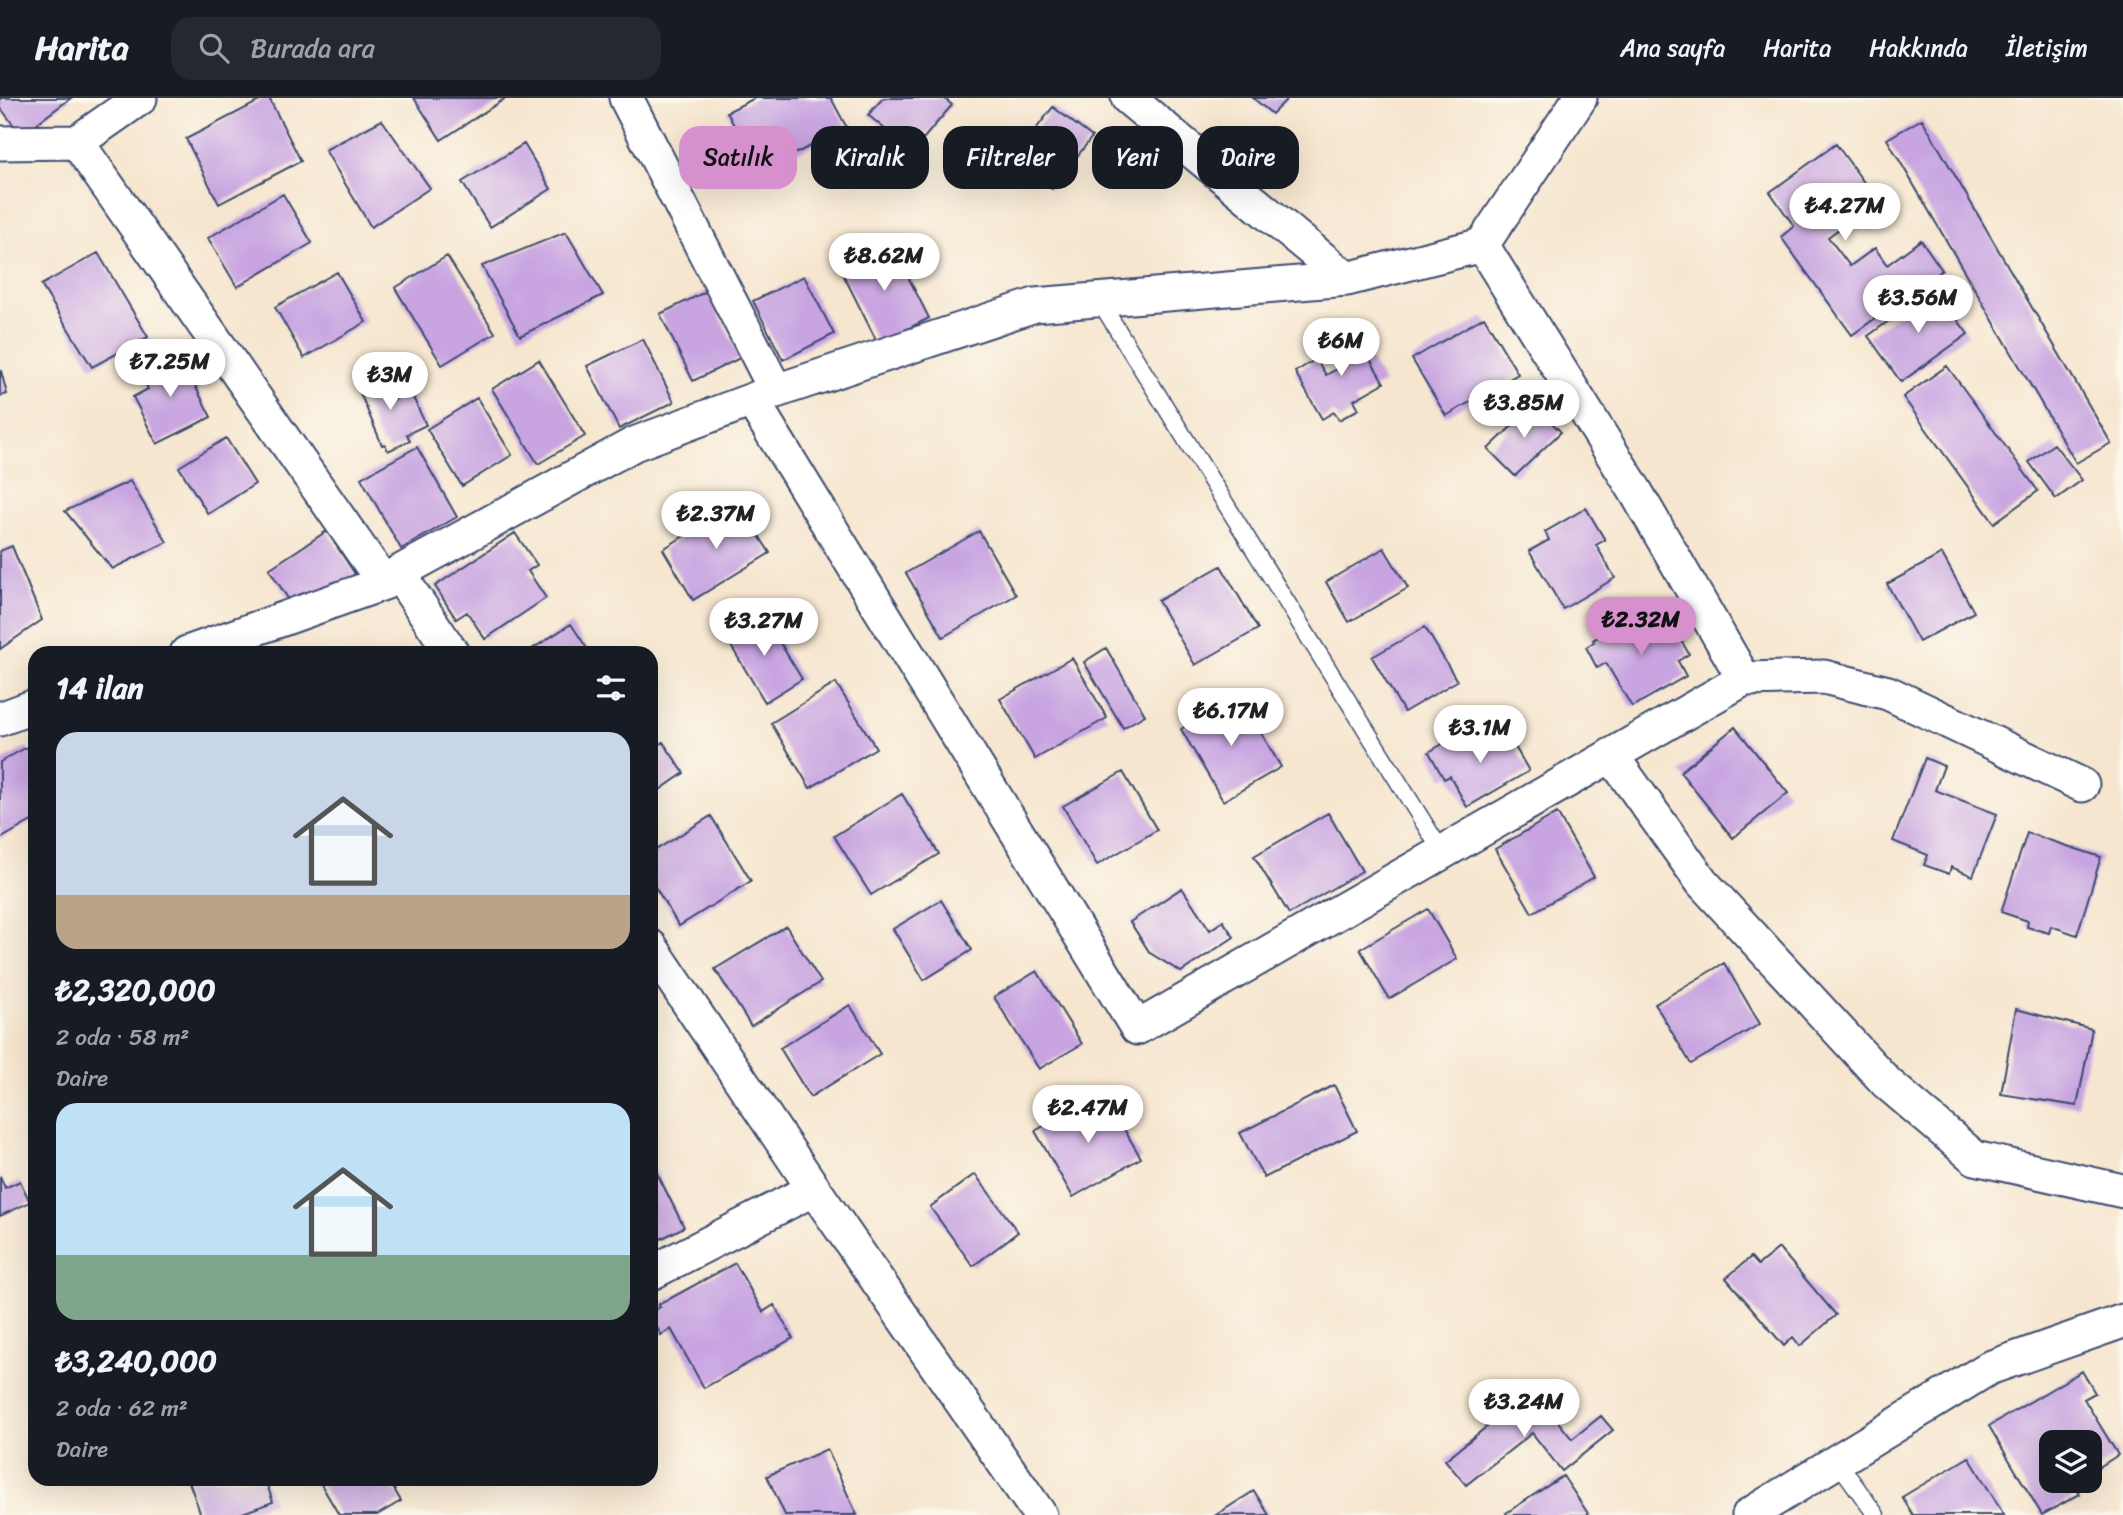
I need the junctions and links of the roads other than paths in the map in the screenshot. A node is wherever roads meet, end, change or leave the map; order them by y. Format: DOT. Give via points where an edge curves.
graph roads {
  1 [pos="140,98"];
  2 [pos="626,98"];
  3 [pos="1128,98"];
  4 [pos="1580,98"];
  5 [pos="77,142"];
  6 [pos="0,143"];
  7 [pos="1482,245"];
  8 [pos="1347,279"];
  9 [pos="1099,300"];
  10 [pos="764,395"];
  11 [pos="391,578"];
  12 [pos="206,646"];
  13 [pos="446,646"];
  14 [pos="1744,679"];
  15 [pos="28,709"];
  16 [pos="0,719"];
  17 [pos="1611,755"];
  18 [pos="2081,785"];
  19 [pos="1442,852"];
  20 [pos="658,957"];
  21 [pos="814,1189"];
  22 [pos="2123,1191"];
  23 [pos="658,1269"];
  24 [pos="2123,1321"];
  25 [pos="1838,1462"];
  26 [pos="1040,1515"];
  27 [pos="1749,1515"];
  28 [pos="1876,1515"];
  1 -- 5 [label="street"];
  2 -- 10 [label="street"];
  3 -- 8 [label="street"];
  4 -- 7 [label="street"];
  5 -- 6 [label="street"];
  5 -- 11 [label="street"];
  7 -- 8 [label="street"];
  7 -- 14 [label="street" via="1636,492"];
  8 -- 9 [label="street"];
  9 -- 10 [label="street" via="1035,305"];
  9 -- 19 [label="lane"];
  10 -- 11 [label="street" via="634,444"];
  10 -- 19 [label="street" via="1137,1028"];
  11 -- 12 [label="street"];
  11 -- 13 [label="street"];
  14 -- 17 [label="street"];
  14 -- 18 [label="street" via="1824,677 1888,693"];
  15 -- 16 [label="street"];
  17 -- 19 [label="street"];
  17 -- 22 [label="street" via="1702,882 1887,1083 1975,1158"];
  20 -- 21 [label="street"];
  21 -- 23 [label="street"];
  21 -- 26 [label="street"];
  24 -- 25 [label="street" via="1989,1368"];
  25 -- 27 [label="street"];
  25 -- 28 [label="lane"];
}
